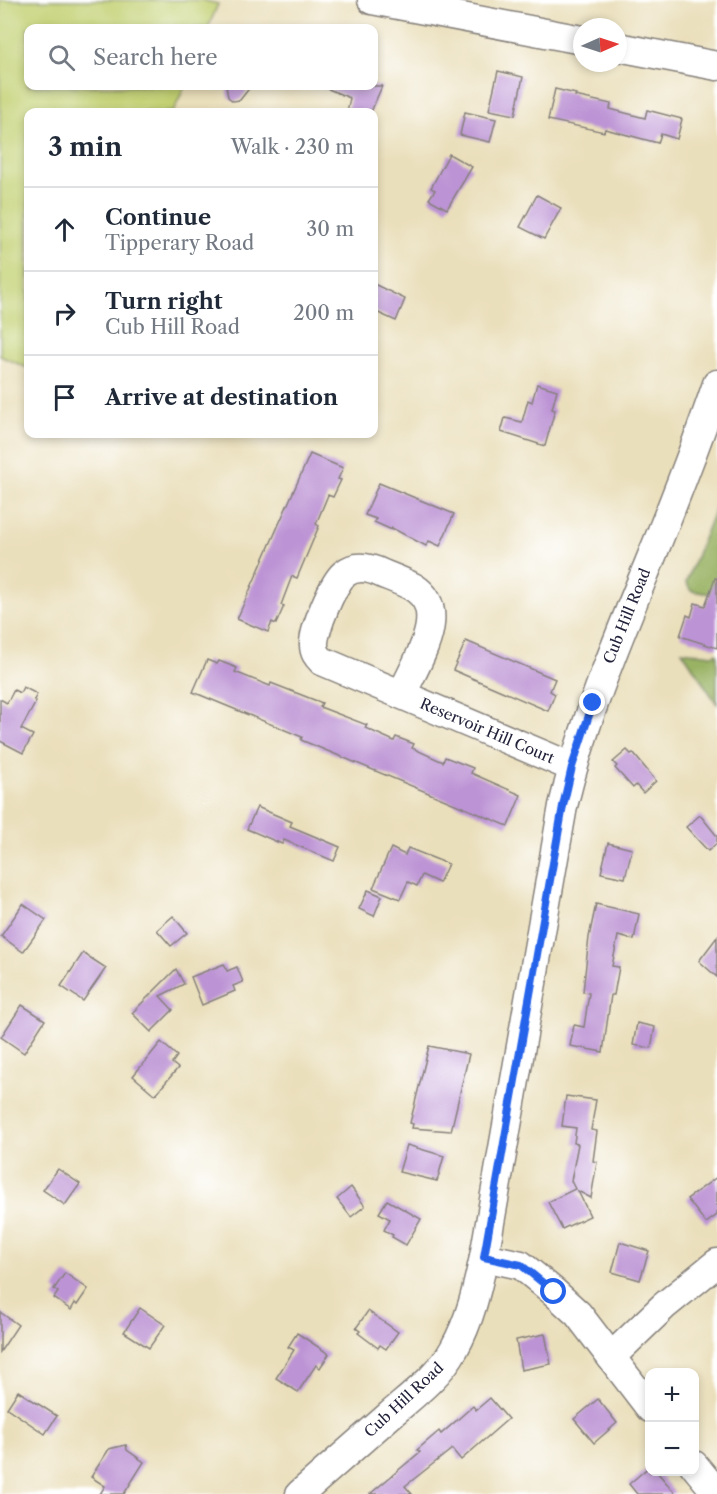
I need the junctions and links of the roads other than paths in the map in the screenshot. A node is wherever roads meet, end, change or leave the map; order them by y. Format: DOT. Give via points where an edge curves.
graph roads {
  1 [pos="372,0"];
  2 [pos="436,6"];
  3 [pos="573,38"];
  4 [pos="627,49"];
  5 [pos="717,66"];
  6 [pos="717,384"];
  7 [pos="402,694"];
  8 [pos="572,767"];
  9 [pos="484,1257"];
  10 [pos="717,1263"];
  11 [pos="611,1357"];
  12 [pos="645,1401"];
  13 [pos="699,1471"];
  14 [pos="315,1489"];
  15 [pos="717,1493"];
  1 -- 2 [label="street"];
  2 -- 3 [label="street"];
  4 -- 5 [label="street"];
  6 -- 8 [label="street, Cub Hill Road" via="605,671"];
  7 -- 7 [label="street, Reservoir Hill Court" via="431,629 429,604 413,587 368,567 354,568 335,585 316,632 316,654 322,661"];
  7 -- 8 [label="street, Reservoir Hill Court"];
  8 -- 9 [label="street, Cub Hill Road"];
  9 -- 11 [label="street" via="521,1265 578,1314"];
  9 -- 14 [label="street, Cub Hill Road" via="472,1308 453,1352"];
  10 -- 11 [label="street"];
  11 -- 12 [label="street"];
  13 -- 15 [label="street"];
}
